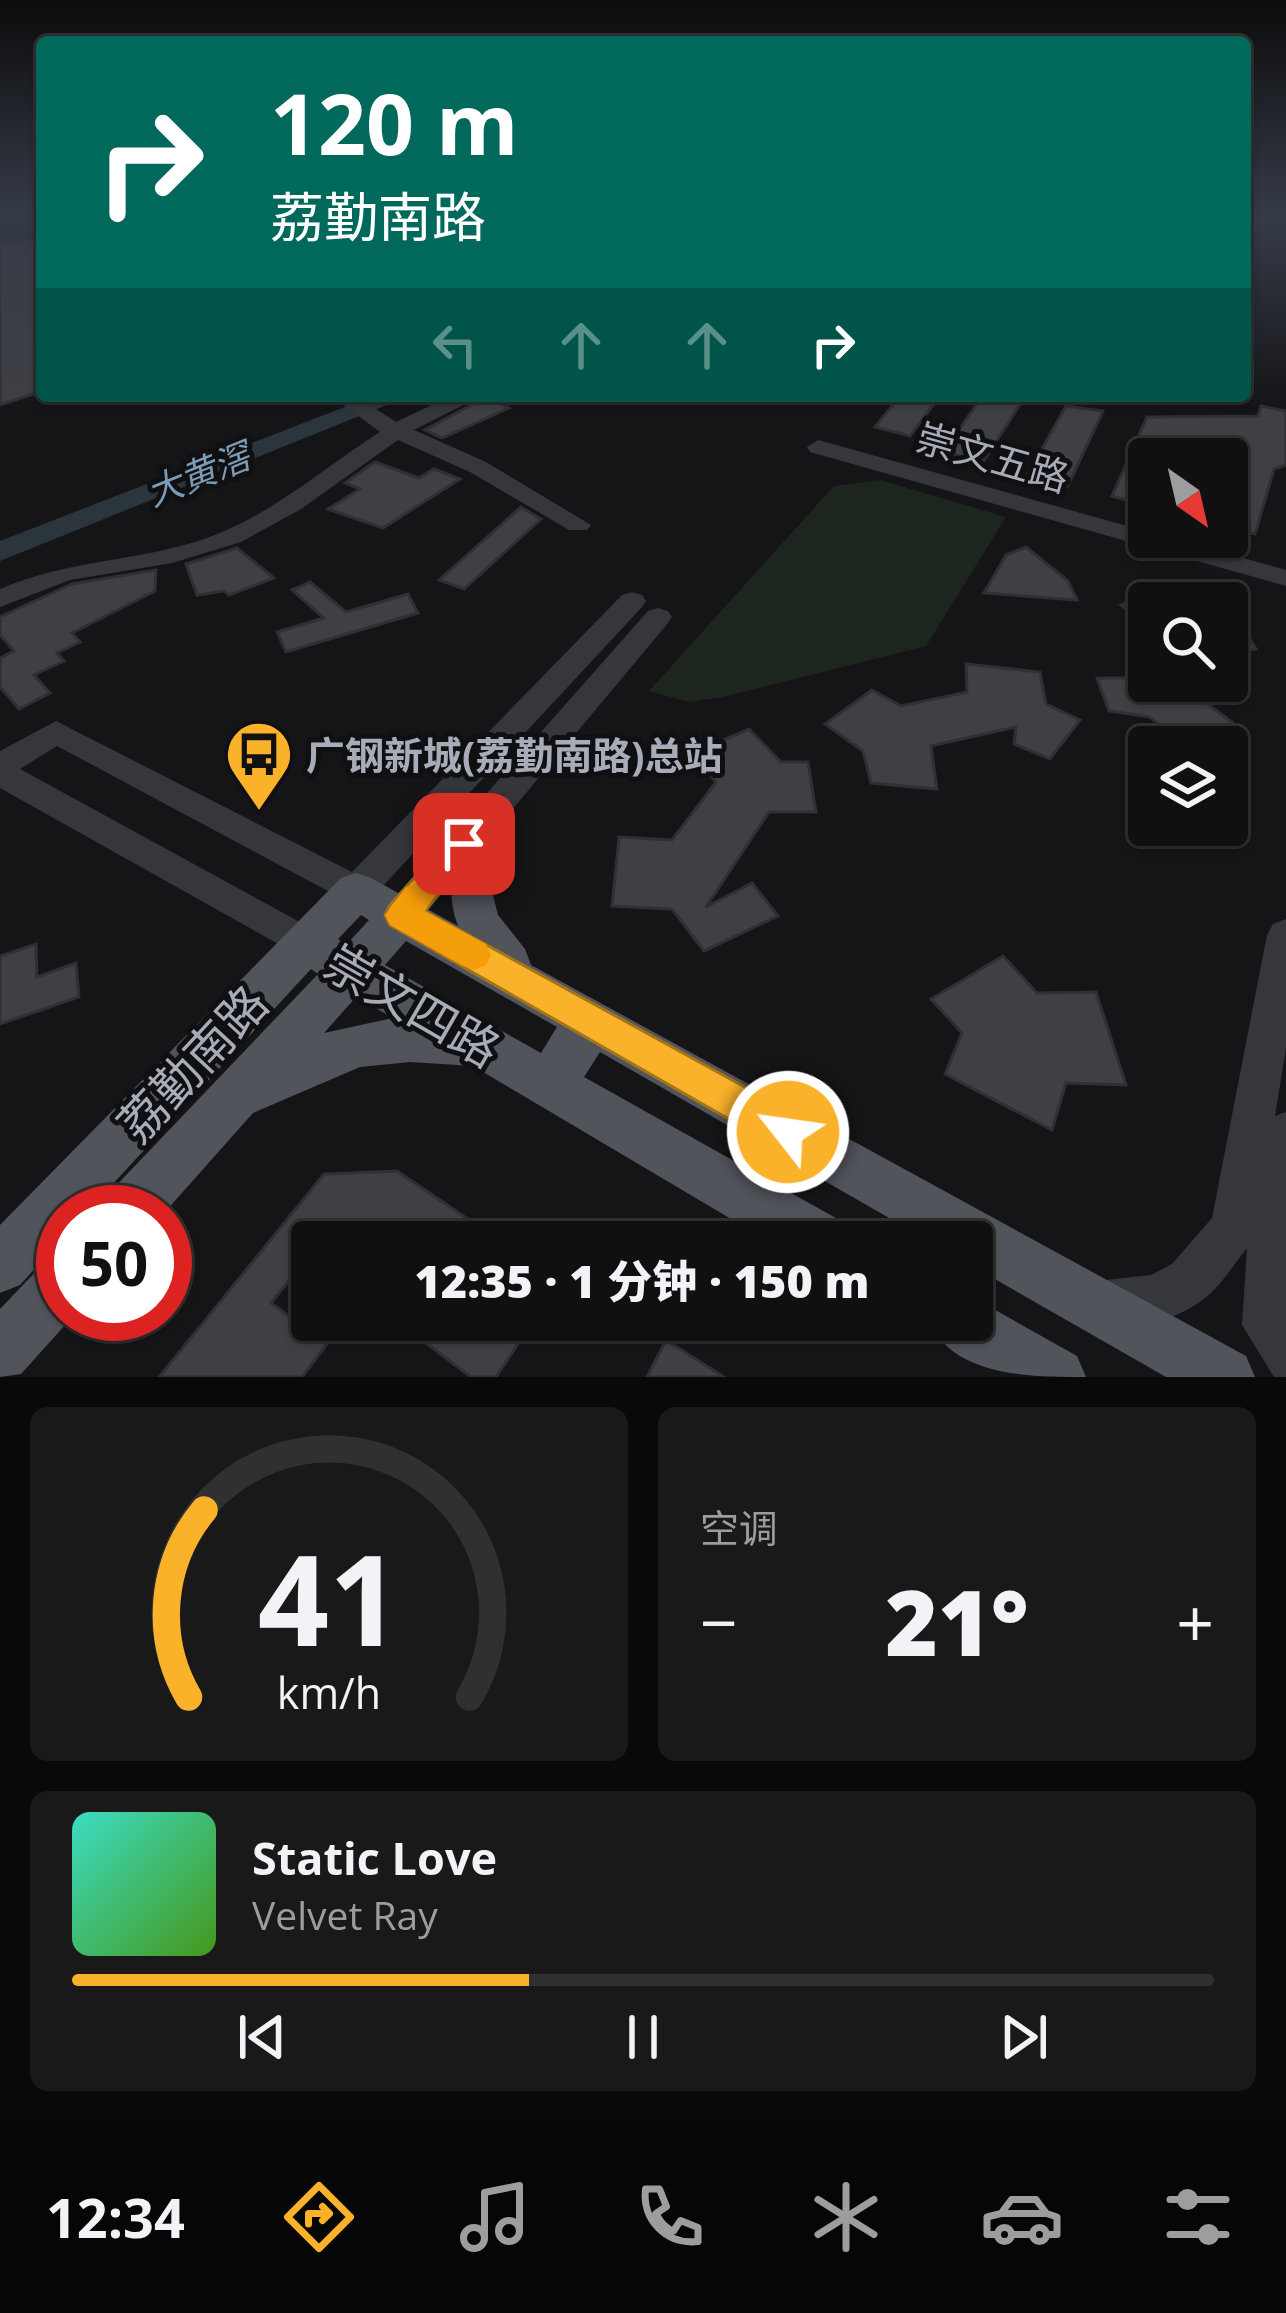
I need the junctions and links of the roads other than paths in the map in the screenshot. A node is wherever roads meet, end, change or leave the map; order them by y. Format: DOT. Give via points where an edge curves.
graph roads {
  1 [pos="457,402"];
  2 [pos="354,404"];
  3 [pos="394,430"];
  4 [pos="818,447"];
  5 [pos="578,525"];
  6 [pos="1286,578"];
  7 [pos="0,599"];
  8 [pos="0,770"];
  9 [pos="494,809"];
  10 [pos="379,903"];
  11 [pos="1286,935"];
  12 [pos="305,943"];
  13 [pos="353,969"];
  14 [pos="532,987"];
  15 [pos="601,1026"];
  16 [pos="485,1046"];
  17 [pos="557,1088"];
  18 [pos="218,1113"];
  19 [pos="1286,1133"];
  20 [pos="153,1185"];
  21 [pos="787,1221"];
  22 [pos="0,1265"];
  23 [pos="1094,1305"];
  24 [pos="36,1314"];
  25 [pos="993,1341"];
  26 [pos="0,1353"];
  27 [pos="1286,1358"];
  28 [pos="1056,1377"];
  29 [pos="1226,1377"];
  1 -- 3 [label="street"];
  2 -- 3 [label="street"];
  3 -- 5 [label="street"];
  3 -- 7 [label="street" via="234,537 170,558 65,572"];
  4 -- 6 [label="street, 崇文五路"];
  8 -- 10 [label="street, 崇文四路" via="56,732"];
  8 -- 12 [label="street, 崇文四路"];
  9 -- 10 [label="street, 荔勤南路"];
  9 -- 10 [label="street, 荔勤南路" via="645,609"];
  9 -- 14 [label="main road" via="470,904 477,930"];
  10 -- 12 [label="main road, 荔勤南路"];
  10 -- 13 [label="main road, 荔勤南路"];
  10 -- 14 [label="main road, 崇文四路"];
  11 -- 23 [label="street" via="1233,1229 1190,1281 1156,1299"];
  12 -- 13 [label="main road, 崇文四路"];
  12 -- 22 [label="main road, 荔勤南路"];
  13 -- 16 [label="main road, 崇文四路"];
  13 -- 18 [label="main road, 荔勤南路"];
  14 -- 15 [label="main road, 崇文四路"];
  15 -- 17 [label="main road" via="561,1058"];
  15 -- 23 [label="main road, 崇文四路"];
  16 -- 17 [label="main road, 崇文四路"];
  16 -- 18 [label="main road" via="405,1036 356,1042 316,1055"];
  17 -- 21 [label="main road, 崇文四路"];
  18 -- 20 [label="main road, 荔勤南路"];
  19 -- 27 [label="street" via="1267,1325"];
  23 -- 29 [label="main road, 崇文四路"];
  24 -- 26 [label="main road"];
  25 -- 28 [label="main road"];
}
